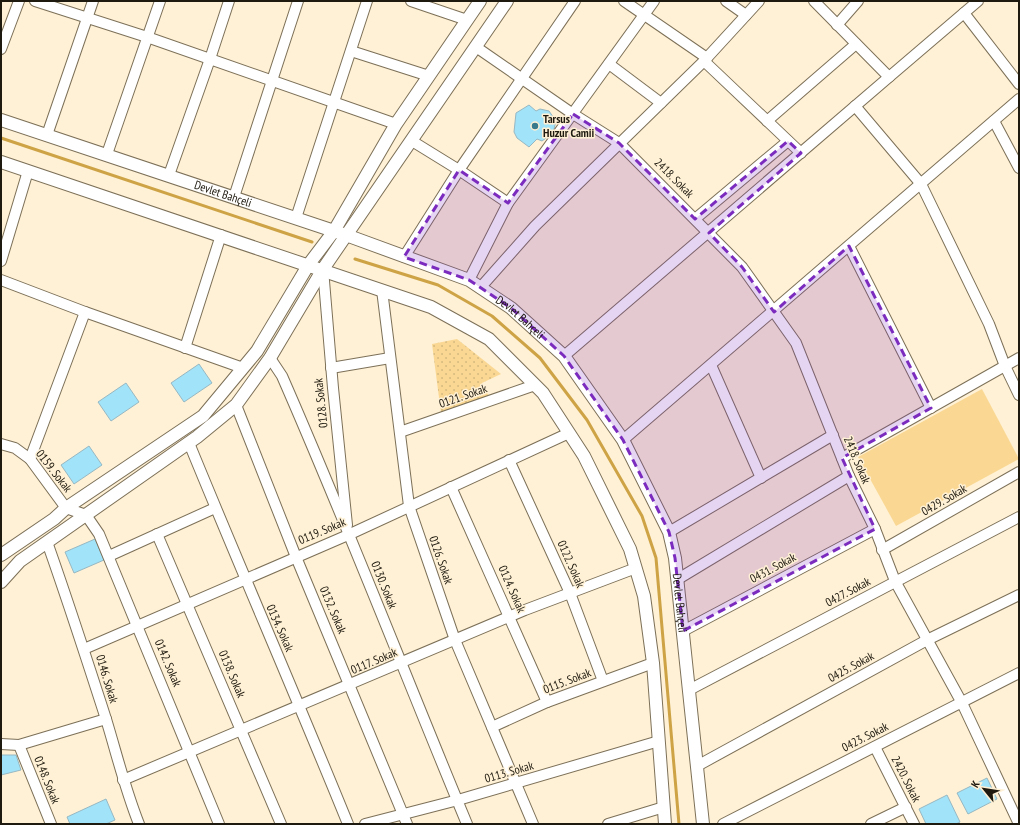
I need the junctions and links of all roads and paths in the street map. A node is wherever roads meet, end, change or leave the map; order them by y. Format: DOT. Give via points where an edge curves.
graph roads {
  1 [pos="18,1"];
  2 [pos="35,1"];
  3 [pos="93,1"];
  4 [pos="160,1"];
  5 [pos="229,1"];
  6 [pos="298,1"];
  7 [pos="367,1"];
  8 [pos="411,1"];
  9 [pos="480,1"];
  10 [pos="507,1"];
  11 [pos="575,1"];
  12 [pos="624,1"];
  13 [pos="654,1"];
  14 [pos="726,1"];
  15 [pos="758,1"];
  16 [pos="814,1"];
  17 [pos="858,1"];
  18 [pos="978,1"];
  19 [pos="437,5"];
  20 [pos="964,13"];
  21 [pos="645,15"];
  22 [pos="746,15"];
  23 [pos="89,18"];
  24 [pos="467,20"];
  25 [pos="837,25"];
  26 [pos="147,37"];
  27 [pos="856,44"];
  28 [pos="476,47"];
  29 [pos="1,49"];
  30 [pos="351,50"];
  31 [pos="706,59"];
  32 [pos="210,60"];
  33 [pos="610,64"];
  34 [pos="429,76"];
  35 [pos="889,77"];
  36 [pos="522,78"];
  37 [pos="273,81"];
  38 [pos="1019,84"];
  39 [pos="1019,99"];
  40 [pos="334,102"];
  41 [pos="661,103"];
  42 [pos="855,106"];
  43 [pos="573,114"];
  44 [pos="1,120"];
  45 [pos="767,121"];
  46 [pos="994,121"];
  47 [pos="396,124"];
  48 [pos="47,135"];
  49 [pos="412,141"];
  50 [pos="788,141"];
  51 [pos="619,143"];
  52 [pos="801,153"];
  53 [pos="106,154"];
  54 [pos="1,162"];
  55 [pos="1019,168"];
  56 [pos="459,170"];
  57 [pos="28,171"];
  58 [pos="169,175"];
  59 [pos="921,184"];
  60 [pos="234,197"];
  61 [pos="508,203"];
  62 [pos="296,218"];
  63 [pos="696,219"];
  64 [pos="340,233"];
  65 [pos="709,233"];
  66 [pos="221,235"];
  67 [pos="849,246"];
  68 [pos="404,256"];
  69 [pos="1,261"];
  70 [pos="309,264"];
  71 [pos="323,269"];
  72 [pos="1,280"];
  73 [pos="468,280"];
  74 [pos="480,288"];
  75 [pos="382,290"];
  76 [pos="85,312"];
  77 [pos="774,312"];
  78 [pos="185,348"];
  79 [pos="564,356"];
  80 [pos="270,358"];
  81 [pos="390,358"];
  82 [pos="1019,358"];
  83 [pos="711,365"];
  84 [pos="1005,366"];
  85 [pos="243,368"];
  86 [pos="331,368"];
  87 [pos="535,385"];
  88 [pos="1019,395"];
  89 [pos="236,406"];
  90 [pos="931,408"];
  91 [pos="400,432"];
  92 [pos="569,433"];
  93 [pos="833,435"];
  94 [pos="623,440"];
  95 [pos="189,443"];
  96 [pos="1,444"];
  97 [pos="842,458"];
  98 [pos="30,459"];
  99 [pos="509,460"];
  100 [pos="1019,472"];
  101 [pos="849,476"];
  102 [pos="761,478"];
  103 [pos="451,487"];
  104 [pos="409,506"];
  105 [pos="66,508"];
  106 [pos="215,508"];
  107 [pos="86,515"];
  108 [pos="1019,518"];
  109 [pos="875,529"];
  110 [pos="669,532"];
  111 [pos="157,534"];
  112 [pos="348,534"];
  113 [pos="47,542"];
  114 [pos="882,550"];
  115 [pos="1,556"];
  116 [pos="109,556"];
  117 [pos="296,557"];
  118 [pos="636,568"];
  119 [pos="244,579"];
  120 [pos="678,580"];
  121 [pos="896,581"];
  122 [pos="1,582"];
  123 [pos="570,593"];
  124 [pos="1019,595"];
  125 [pos="188,604"];
  126 [pos="510,616"];
  127 [pos="138,625"];
  128 [pos="683,631"];
  129 [pos="455,640"];
  130 [pos="928,640"];
  131 [pos="84,649"];
  132 [pos="402,663"];
  133 [pos="653,663"];
  134 [pos="1019,673"];
  135 [pos="603,681"];
  136 [pos="351,684"];
  137 [pos="689,690"];
  138 [pos="547,702"];
  139 [pos="962,703"];
  140 [pos="300,706"];
  141 [pos="106,719"];
  142 [pos="492,727"];
  143 [pos="242,730"];
  144 [pos="659,741"];
  145 [pos="1,744"];
  146 [pos="19,745"];
  147 [pos="875,747"];
  148 [pos="191,752"];
  149 [pos="697,766"];
  150 [pos="123,780"];
  151 [pos="516,784"];
  152 [pos="458,800"];
  153 [pos="664,807"];
  154 [pos="906,807"];
  155 [pos="404,814"];
  156 [pos="51,824"];
  157 [pos="139,824"];
  158 [pos="219,824"];
  159 [pos="281,824"];
  160 [pos="348,824"];
  161 [pos="365,824"];
  162 [pos="407,824"];
  163 [pos="467,824"];
  164 [pos="533,824"];
  165 [pos="608,824"];
  166 [pos="665,824"];
  167 [pos="704,824"];
  168 [pos="723,824"];
  169 [pos="871,824"];
  170 [pos="914,824"];
  171 [pos="1018,824"];
  1 -- 29 [label="street"];
  2 -- 23 [label="street"];
  3 -- 23 [label="street"];
  4 -- 26 [label="street"];
  5 -- 32 [label="street"];
  6 -- 37 [label="street"];
  7 -- 30 [label="street"];
  8 -- 19 [label="street"];
  9 -- 24 [label="street"];
  10 -- 28 [label="street"];
  11 -- 36 [label="street"];
  12 -- 21 [label="street"];
  13 -- 21 [label="street"];
  14 -- 22 [label="street"];
  15 -- 22 [label="street"];
  16 -- 25 [label="street"];
  17 -- 25 [label="street"];
  18 -- 20 [label="street"];
  19 -- 24 [label="street"];
  20 -- 35 [label="street"];
  20 -- 38 [label="street"];
  21 -- 31 [label="street"];
  21 -- 33 [label="street"];
  22 -- 31 [label="street"];
  23 -- 26 [label="street"];
  23 -- 48 [label="street"];
  24 -- 34 [label="street"];
  25 -- 27 [label="street"];
  26 -- 32 [label="street"];
  26 -- 53 [label="street"];
  27 -- 35 [label="street"];
  27 -- 45 [label="street"];
  28 -- 36 [label="street, 2418. Sokak"];
  28 -- 49 [label="street"];
  30 -- 34 [label="street"];
  30 -- 40 [label="street"];
  31 -- 41 [label="street"];
  31 -- 45 [label="street"];
  32 -- 37 [label="street"];
  32 -- 58 [label="street"];
  33 -- 41 [label="street"];
  33 -- 43 [label="street"];
  34 -- 47 [label="street"];
  35 -- 42 [label="street"];
  36 -- 43 [label="street, 2418. Sokak"];
  36 -- 56 [label="street"];
  37 -- 40 [label="street"];
  37 -- 60 [label="street"];
  39 -- 46 [label="street"];
  40 -- 47 [label="street"];
  40 -- 62 [label="street"];
  41 -- 51 [label="street"];
  42 -- 52 [label="street"];
  42 -- 59 [label="street"];
  43 -- 51 [label="street, 2418. Sokak"];
  43 -- 61 [label="street"];
  44 -- 48 [label="street, Devlet Bahçeli"];
  45 -- 50 [label="street"];
  46 -- 55 [label="street"];
  46 -- 59 [label="street"];
  47 -- 64 [label="street"];
  48 -- 53 [label="street, Devlet Bahçeli"];
  49 -- 56 [label="street"];
  49 -- 64 [label="street"];
  50 -- 52 [label="street"];
  50 -- 63 [label="street"];
  51 -- 63 [label="street, 2418. Sokak"];
  51 -- 74 [label="street" via="535,226"];
  52 -- 65 [label="street"];
  53 -- 58 [label="street, Devlet Bahçeli"];
  54 -- 57 [label="street"];
  56 -- 61 [label="street"];
  56 -- 68 [label="street"];
  57 -- 66 [label="street"];
  57 -- 69 [label="street"];
  58 -- 60 [label="street, Devlet Bahçeli"];
  59 -- 67 [label="street"];
  59 -- 84 [label="street" via="989,324"];
  60 -- 62 [label="street, Devlet Bahçeli"];
  61 -- 73 [label="street"];
  62 -- 64 [label="street, Devlet Bahçeli"];
  63 -- 65 [label="street, 2418. Sokak"];
  64 -- 68 [label="street, Devlet Bahçeli"];
  64 -- 70 [label="street"];
  64 -- 71 [label="street"];
  65 -- 77 [label="street, 2418. Sokak" via="742,267"];
  65 -- 79 [label="street"];
  66 -- 70 [label="street"];
  66 -- 78 [label="street"];
  67 -- 77 [label="street"];
  67 -- 90 [label="street"];
  68 -- 73 [label="street, Devlet Bahçeli"];
  70 -- 71 [label="street"];
  70 -- 85 [label="street" via="257,351"];
  71 -- 75 [label="street"];
  71 -- 80 [label="street"];
  71 -- 86 [label="street, 0128. Sokak"];
  72 -- 76 [label="street"];
  73 -- 74 [label="street, Devlet Bahçeli"];
  74 -- 79 [label="street, Devlet Bahçeli" via="511,308"];
  75 -- 81 [label="street, 0126. Sokak"];
  75 -- 87 [label="street" via="431,307 489,339"];
  76 -- 78 [label="street"];
  76 -- 98 [label="street"];
  77 -- 83 [label="street"];
  77 -- 93 [label="street, 2418. Sokak" via="796,343"];
  78 -- 85 [label="street"];
  79 -- 94 [label="street, Devlet Bahçeli"];
  80 -- 89 [label="street"];
  80 -- 112 [label="street, 0130. Sokak" via="282,376"];
  81 -- 86 [label="street"];
  81 -- 91 [label="street, 0126. Sokak"];
  82 -- 84 [label="street"];
  83 -- 94 [label="street"];
  83 -- 102 [label="street"];
  84 -- 88 [label="street"];
  84 -- 90 [label="street"];
  85 -- 105 [label="street" via="203,416"];
  86 -- 112 [label="street, 0128. Sokak"];
  87 -- 91 [label="street, 0121. Sokak"];
  87 -- 92 [label="street"];
  89 -- 95 [label="street"];
  89 -- 117 [label="street, 0132. Sokak"];
  90 -- 97 [label="street"];
  91 -- 104 [label="street, 0126. Sokak"];
  92 -- 99 [label="street, 0119. Sokak"];
  92 -- 118 [label="street" via="584,456 630,548"];
  93 -- 97 [label="street, 2418. Sokak"];
  93 -- 102 [label="street"];
  94 -- 110 [label="street, Devlet Bahçeli"];
  95 -- 106 [label="street, 0134. Sokak"];
  95 -- 107 [label="street"];
  96 -- 98 [label="street, 0159. Sokak" via="15,448"];
  97 -- 101 [label="street, 2418. Sokak"];
  98 -- 105 [label="street, 0159. Sokak"];
  99 -- 103 [label="street, 0119. Sokak"];
  99 -- 123 [label="street, 0122. Sokak"];
  100 -- 114 [label="street, 0429. Sokak"];
  101 -- 109 [label="street, 2418. Sokak"];
  101 -- 120 [label="street"];
  102 -- 110 [label="street"];
  103 -- 104 [label="street, 0119. Sokak"];
  103 -- 126 [label="street, 0124. Sokak"];
  104 -- 112 [label="street, 0119. Sokak"];
  104 -- 129 [label="street, 0126. Sokak"];
  105 -- 107 [label="street, 0159. Sokak"];
  105 -- 115 [label="street"];
  106 -- 111 [label="street"];
  106 -- 119 [label="street, 0134. Sokak"];
  107 -- 113 [label="street"];
  107 -- 116 [label="street, 0142. Sokak" via="99,534"];
  108 -- 121 [label="street, 0427. Sokak"];
  109 -- 114 [label="street, 2418. Sokak"];
  109 -- 128 [label="street, 0431. Sokak"];
  110 -- 120 [label="street, Devlet Bahçeli" via="676,558"];
  111 -- 116 [label="street"];
  111 -- 125 [label="street, 0138. Sokak"];
  112 -- 117 [label="street, 0119. Sokak"];
  112 -- 132 [label="street, 0130. Sokak"];
  113 -- 122 [label="street" via="20,561"];
  113 -- 131 [label="street, 0146. Sokak"];
  114 -- 121 [label="street, 2418. Sokak"];
  116 -- 127 [label="street, 0142. Sokak"];
  117 -- 119 [label="street, 0119. Sokak"];
  117 -- 136 [label="street, 0132. Sokak"];
  118 -- 123 [label="street, 0117. Sokak"];
  118 -- 133 [label="street" via="644,596"];
  119 -- 125 [label="street, 0119. Sokak"];
  119 -- 140 [label="street, 0134. Sokak"];
  120 -- 128 [label="street, Devlet Bahçeli"];
  121 -- 130 [label="street, 2418. Sokak"];
  121 -- 137 [label="street, 0427. Sokak"];
  123 -- 126 [label="street, 0117. Sokak"];
  123 -- 135 [label="street, 0122. Sokak"];
  124 -- 130 [label="street, 0425. Sokak"];
  125 -- 127 [label="street, 0119. Sokak"];
  125 -- 143 [label="street, 0138. Sokak"];
  126 -- 129 [label="street, 0117. Sokak"];
  126 -- 138 [label="street, 0124. Sokak"];
  127 -- 131 [label="street, 0119. Sokak"];
  127 -- 148 [label="street, 0142. Sokak"];
  128 -- 137 [label="street, Devlet Bahçeli"];
  129 -- 132 [label="street, 0117. Sokak"];
  129 -- 142 [label="street, 0126. Sokak"];
  130 -- 139 [label="street, 2418. Sokak"];
  130 -- 149 [label="street, 0425. Sokak"];
  131 -- 141 [label="street, 0146. Sokak"];
  132 -- 136 [label="street, 0117. Sokak"];
  132 -- 152 [label="street, 0130. Sokak"];
  133 -- 135 [label="street, 0115. Sokak"];
  133 -- 144 [label="street"];
  134 -- 139 [label="street, 0423. Sokak"];
  135 -- 138 [label="street, 0115. Sokak"];
  136 -- 140 [label="street, 0117. Sokak"];
  136 -- 155 [label="street, 0132. Sokak"];
  137 -- 149 [label="street, Devlet Bahçeli"];
  138 -- 142 [label="street, 0115. Sokak"];
  139 -- 147 [label="street, 0423. Sokak"];
  139 -- 171 [label="street, 2418. Sokak"];
  140 -- 143 [label="street, 0117. Sokak"];
  140 -- 160 [label="street, 0134. Sokak"];
  141 -- 146 [label="street"];
  141 -- 150 [label="street, 0146. Sokak"];
  142 -- 151 [label="street, 0126. Sokak"];
  143 -- 148 [label="street, 0117. Sokak"];
  143 -- 159 [label="street, 0138. Sokak"];
  144 -- 151 [label="street, 0113. Sokak"];
  144 -- 153 [label="street"];
  145 -- 146 [label="street"];
  146 -- 156 [label="street, 0148. Sokak"];
  147 -- 154 [label="street, 2420. Sokak"];
  147 -- 168 [label="street, 0423. Sokak"];
  148 -- 150 [label="street, 0117. Sokak"];
  148 -- 158 [label="street, 0142. Sokak"];
  149 -- 167 [label="street, Devlet Bahçeli"];
  150 -- 157 [label="street, 0146. Sokak"];
  151 -- 152 [label="street, 0113. Sokak"];
  151 -- 164 [label="street, 0126. Sokak"];
  152 -- 155 [label="street, 0113. Sokak"];
  152 -- 163 [label="street, 0130. Sokak"];
  153 -- 165 [label="street"];
  153 -- 166 [label="street"];
  154 -- 169 [label="street"];
  154 -- 170 [label="street, 2420. Sokak"];
  155 -- 161 [label="street, 0113. Sokak"];
  155 -- 162 [label="street, 0132. Sokak"];
}
